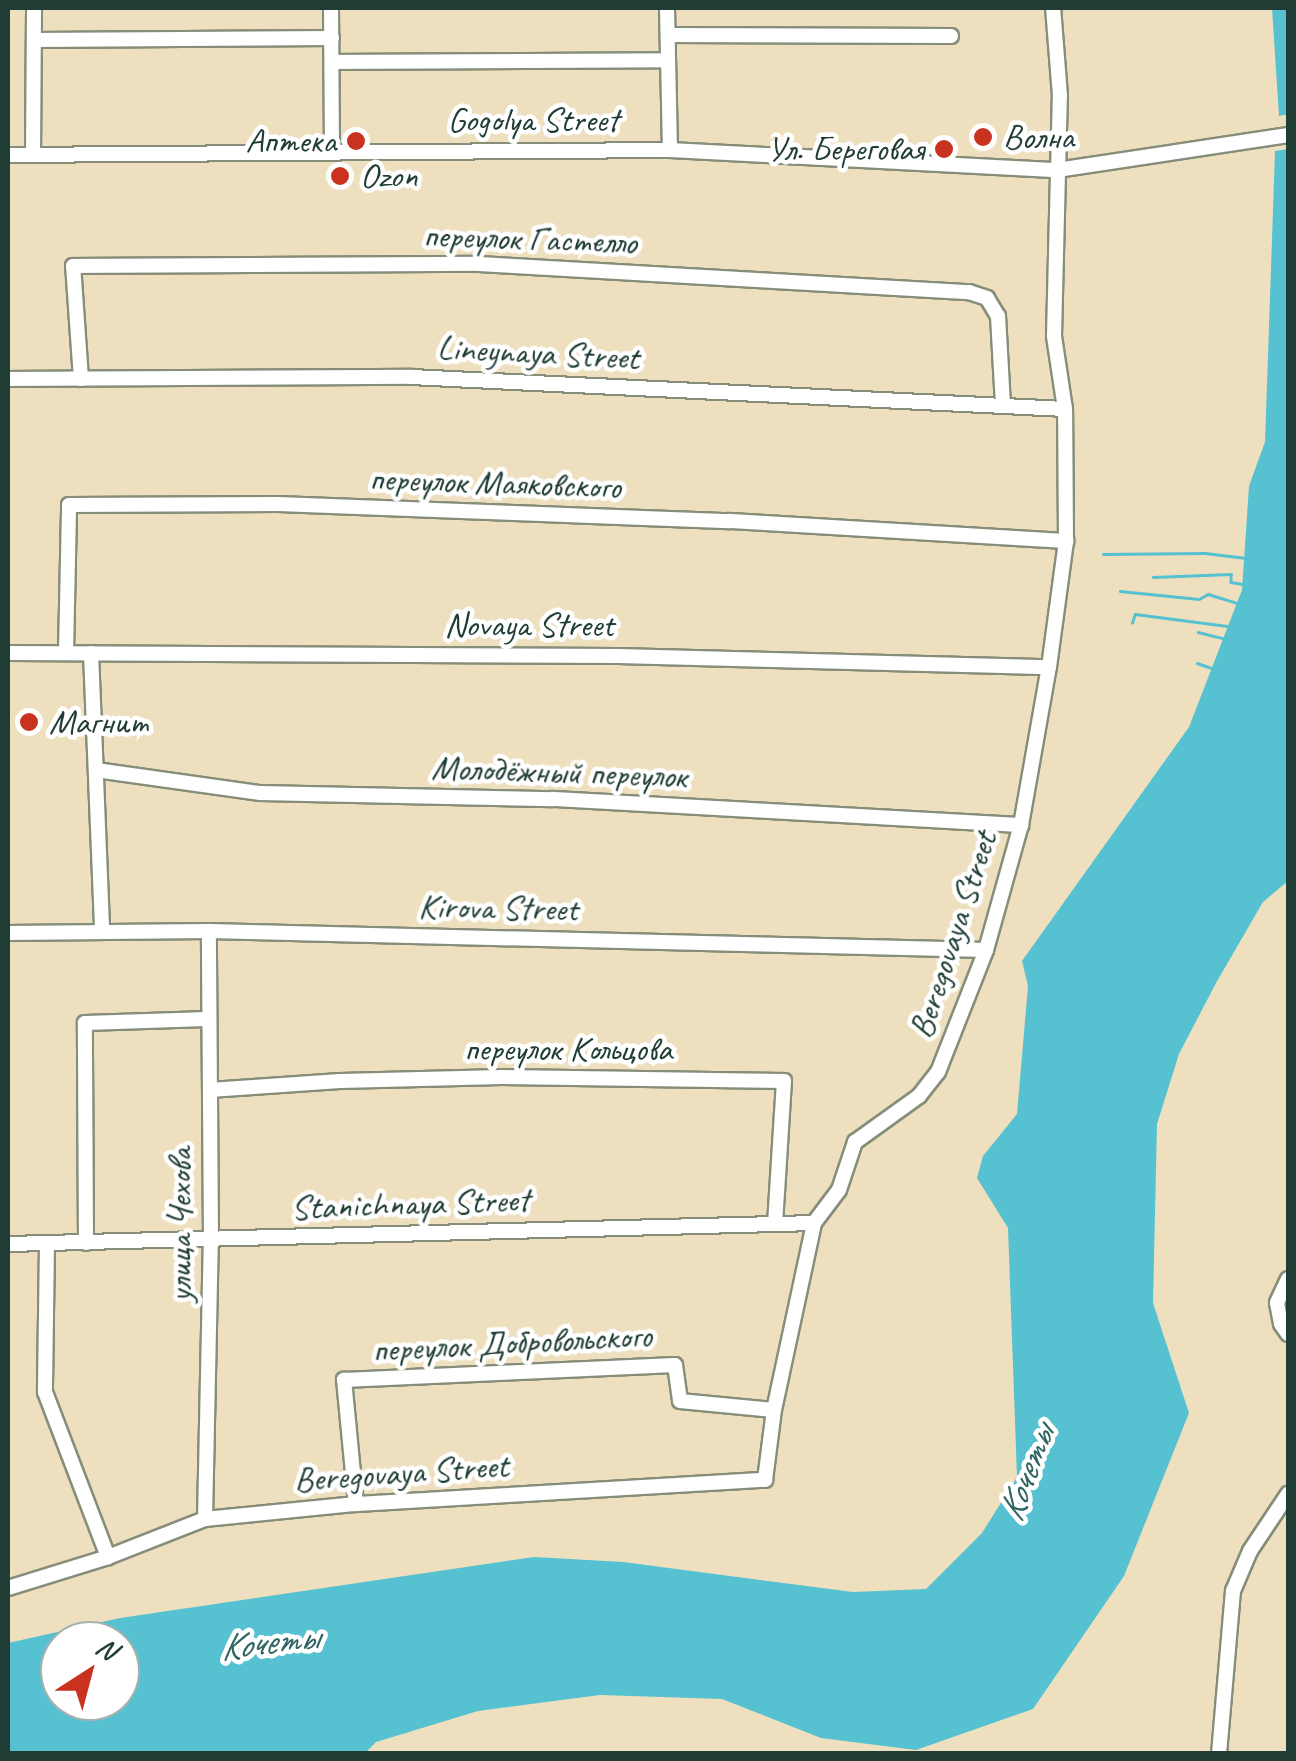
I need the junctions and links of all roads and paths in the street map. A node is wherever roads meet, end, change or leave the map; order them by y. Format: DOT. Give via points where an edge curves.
graph roads {
  1 [pos="34,8"];
  2 [pos="331,8"];
  3 [pos="667,8"];
  4 [pos="1054,8"];
  5 [pos="668,36"];
  6 [pos="950,36"];
  7 [pos="332,38"];
  8 [pos="34,40"];
  9 [pos="668,60"];
  10 [pos="332,62"];
  11 [pos="1288,135"];
  12 [pos="332,149"];
  13 [pos="670,150"];
  14 [pos="34,154"];
  15 [pos="8,155"];
  16 [pos="1057,170"];
  17 [pos="8,379"];
  18 [pos="81,380"];
  19 [pos="1003,404"];
  20 [pos="1065,409"];
  21 [pos="1066,542"];
  22 [pos="8,653"];
  23 [pos="66,653"];
  24 [pos="91,653"];
  25 [pos="1050,667"];
  26 [pos="96,770"];
  27 [pos="1021,825"];
  28 [pos="102,931"];
  29 [pos="209,931"];
  30 [pos="8,933"];
  31 [pos="986,950"];
  32 [pos="208,1019"];
  33 [pos="210,1090"];
  34 [pos="814,1223"];
  35 [pos="775,1224"];
  36 [pos="211,1240"];
  37 [pos="86,1243"];
  38 [pos="8,1244"];
  39 [pos="47,1244"];
  40 [pos="1288,1279"];
  41 [pos="1288,1334"];
  42 [pos="774,1410"];
  43 [pos="1288,1494"];
  44 [pos="356,1504"];
  45 [pos="205,1519"];
  46 [pos="108,1558"];
  47 [pos="8,1588"];
  48 [pos="1219,1754"];
  1 -- 8 [label="street"];
  2 -- 7 [label="street"];
  3 -- 5 [label="street"];
  4 -- 16 [label="street, Beregovaya Street"];
  5 -- 6 [label="street"];
  5 -- 9 [label="street"];
  7 -- 8 [label="street"];
  7 -- 10 [label="street"];
  8 -- 14 [label="street"];
  9 -- 10 [label="street"];
  9 -- 13 [label="street"];
  10 -- 12 [label="street"];
  11 -- 16 [label="street, Gogolya Street"];
  12 -- 13 [label="street, Gogolya Street"];
  12 -- 14 [label="street, Gogolya Street"];
  13 -- 16 [label="street, Gogolya Street"];
  14 -- 15 [label="street, Gogolya Street"];
  16 -- 20 [label="street, Beregovaya Street" via="1054,336"];
  17 -- 18 [label="street, Lineynaya Street"];
  18 -- 19 [label="street, Lineynaya Street" via="411,377"];
  18 -- 19 [label="street, переулок Гастелло" via="73,266 479,264 969,292 987,298 998,316"];
  19 -- 20 [label="street, Lineynaya Street"];
  20 -- 21 [label="street, Beregovaya Street"];
  21 -- 23 [label="street, переулок Маяковского" via="278,504 68,505"];
  21 -- 25 [label="street, Beregovaya Street"];
  22 -- 23 [label="street, Novaya Street"];
  23 -- 24 [label="street, Novaya Street"];
  24 -- 25 [label="street, Novaya Street"];
  24 -- 26 [label="street"];
  25 -- 27 [label="street, Beregovaya Street"];
  26 -- 27 [label="street, Молодёжный переулок" via="260,793 553,799"];
  26 -- 28 [label="street"];
  27 -- 31 [label="street, Beregovaya Street"];
  28 -- 29 [label="street, Kirova Street"];
  28 -- 30 [label="street, Kirova Street"];
  29 -- 31 [label="street, Kirova Street"];
  29 -- 32 [label="street, улица Чехова"];
  31 -- 34 [label="street, Beregovaya Street" via="938,1072 918,1096 855,1142 839,1190"];
  32 -- 33 [label="street, улица Чехова"];
  32 -- 37 [label="street" via="85,1023"];
  33 -- 35 [label="street, переулок Кольцова" via="484,1077 784,1081"];
  33 -- 36 [label="street, улица Чехова"];
  34 -- 35 [label="street, Stanichnaya Street"];
  34 -- 42 [label="street, Beregovaya Street"];
  35 -- 36 [label="street, Stanichnaya Street"];
  36 -- 37 [label="street, Stanichnaya Street"];
  36 -- 45 [label="street, улица Чехова"];
  37 -- 39 [label="street, Stanichnaya Street"];
  38 -- 39 [label="street, Stanichnaya Street"];
  39 -- 46 [label="street" via="45,1392"];
  40 -- 41 [label="street" via="1277,1302"];
  42 -- 44 [label="street, Beregovaya Street" via="765,1480"];
  42 -- 44 [label="street, переулок Добровольского" via="680,1402 676,1365 344,1380"];
  43 -- 48 [label="street" via="1233,1591"];
  44 -- 45 [label="street, Beregovaya Street"];
  45 -- 46 [label="street, Beregovaya Street"];
  46 -- 47 [label="street, Beregovaya Street"];
}
